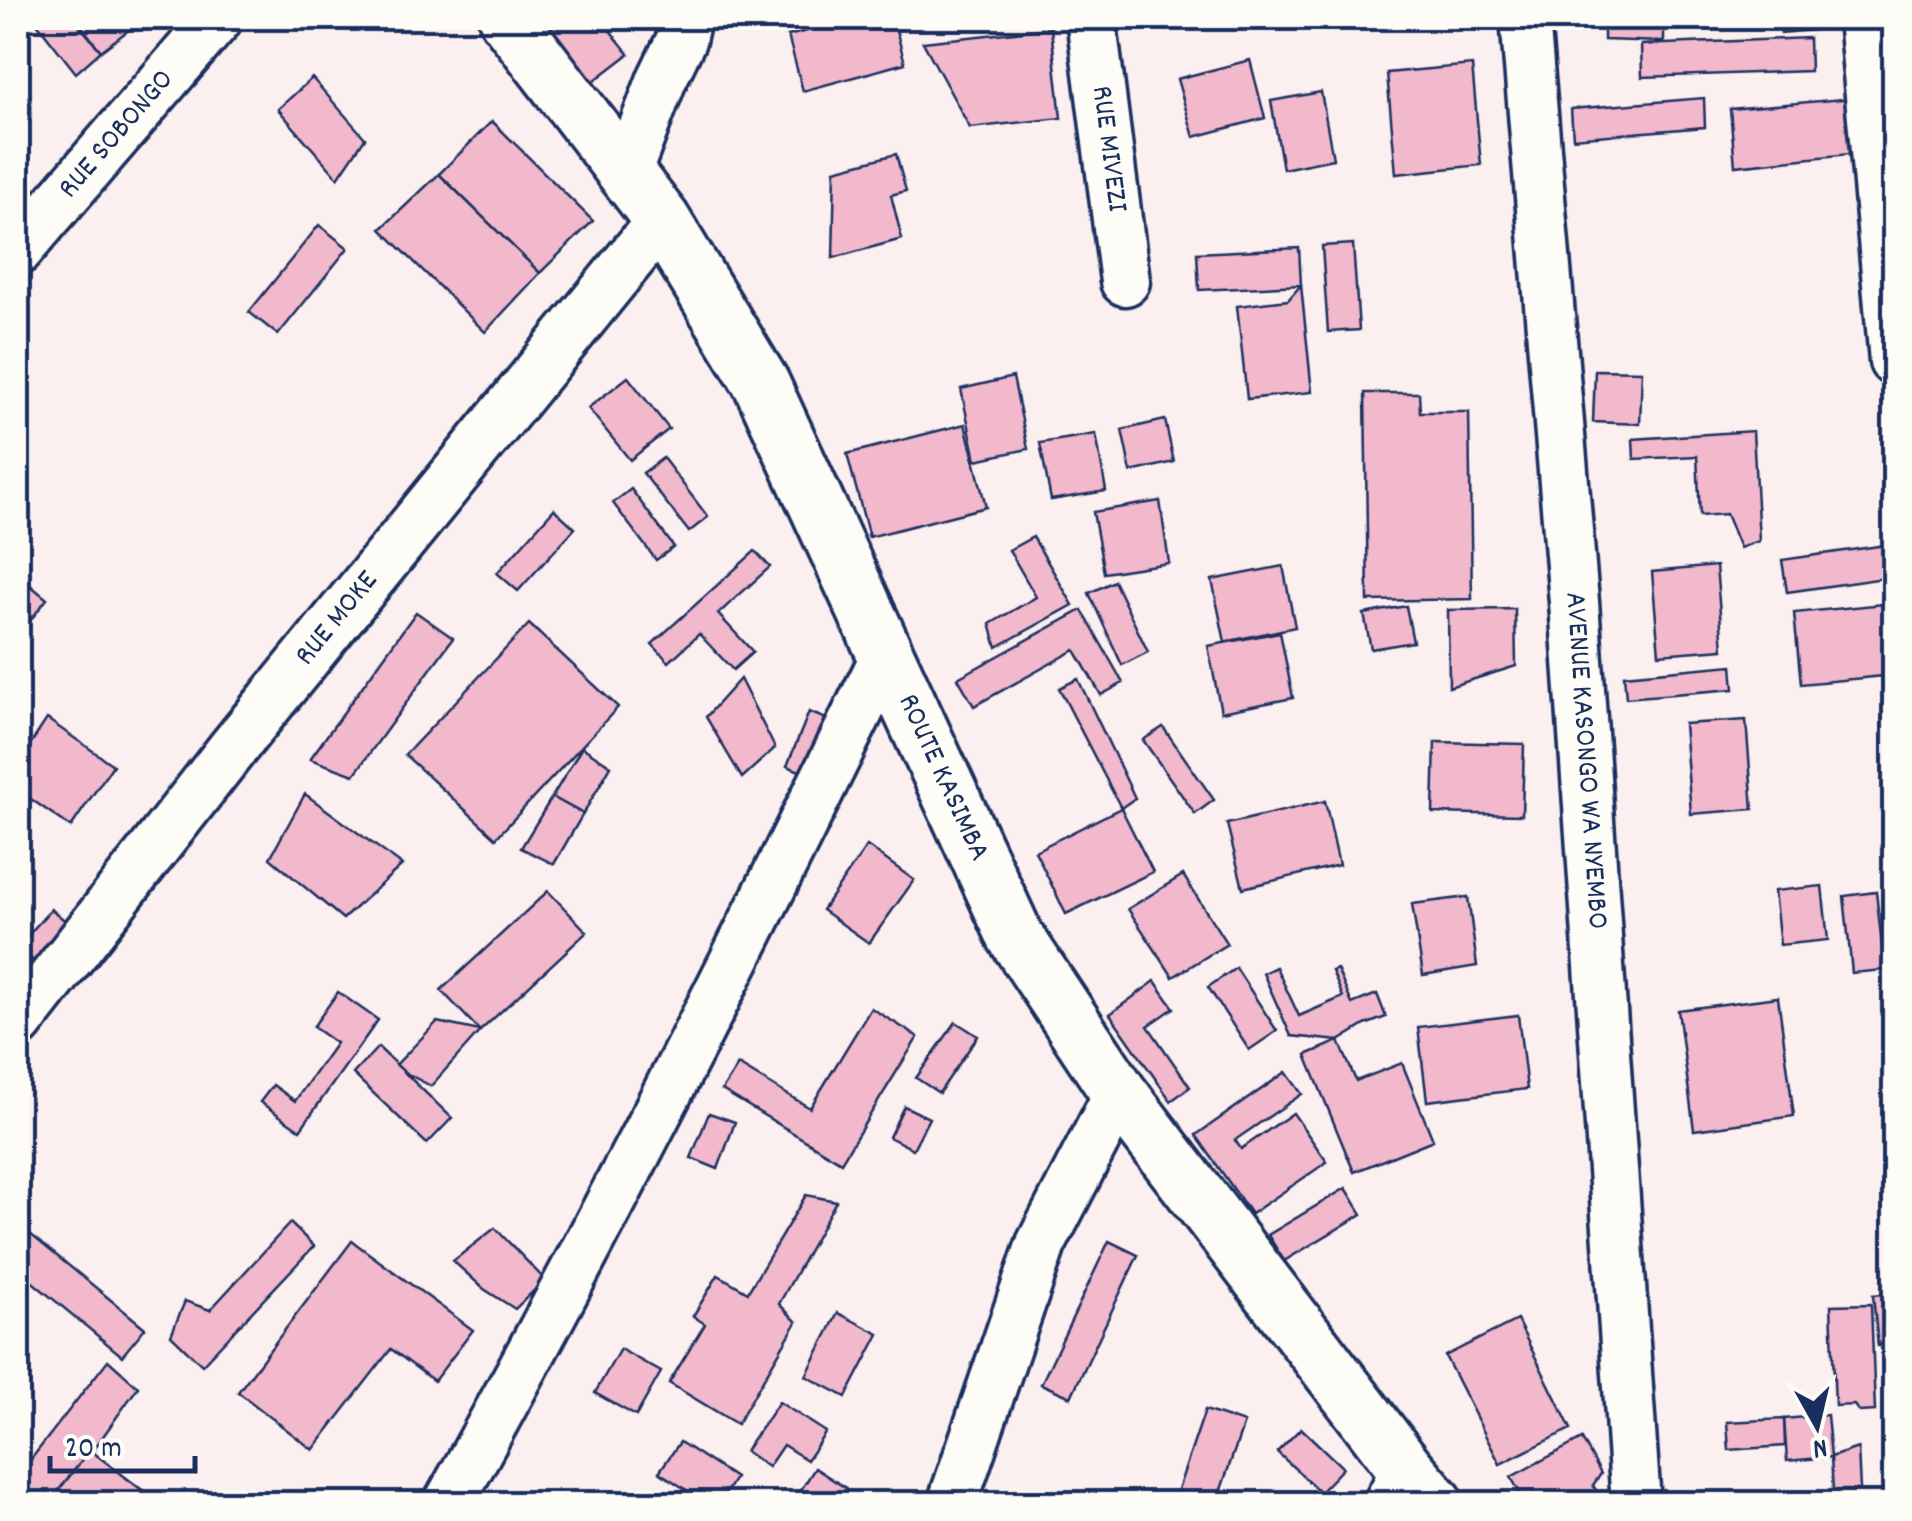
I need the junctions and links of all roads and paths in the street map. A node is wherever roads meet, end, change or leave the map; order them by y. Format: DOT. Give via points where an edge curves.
graph roads {
  1 [pos="218,18"];
  2 [pos="507,18"];
  3 [pos="686,18"];
  4 [pos="1091,18"];
  5 [pos="1524,18"];
  6 [pos="1863,18"];
  7 [pos="626,174"];
  8 [pos="662,220"];
  9 [pos="18,250"];
  10 [pos="1126,282"];
  11 [pos="1894,361"];
  12 [pos="888,654"];
  13 [pos="18,1022"];
  14 [pos="1119,1093"];
  15 [pos="1410,1492"];
  16 [pos="448,1504"];
  17 [pos="952,1504"];
  18 [pos="1636,1504"];
  1 -- 9 [label="street, RUE SOBONGO"];
  2 -- 7 [label="street, ROUTE KASIMBA"];
  3 -- 7 [label="street"];
  4 -- 10 [label="street, RUE MIVEZI"];
  5 -- 18 [label="street, AVENUE KASONGO WA NYEMBO" via="1574,602"];
  6 -- 11 [label="street"];
  7 -- 8 [label="street, ROUTE KASIMBA"];
  8 -- 12 [label="street, ROUTE KASIMBA" via="761,383"];
  8 -- 13 [label="street, RUE MOKE"];
  12 -- 14 [label="street, ROUTE KASIMBA" via="1015,936"];
  12 -- 16 [label="street" via="710,1014"];
  14 -- 15 [label="street, ROUTE KASIMBA"];
  14 -- 17 [label="street" via="1041,1244"];
}
